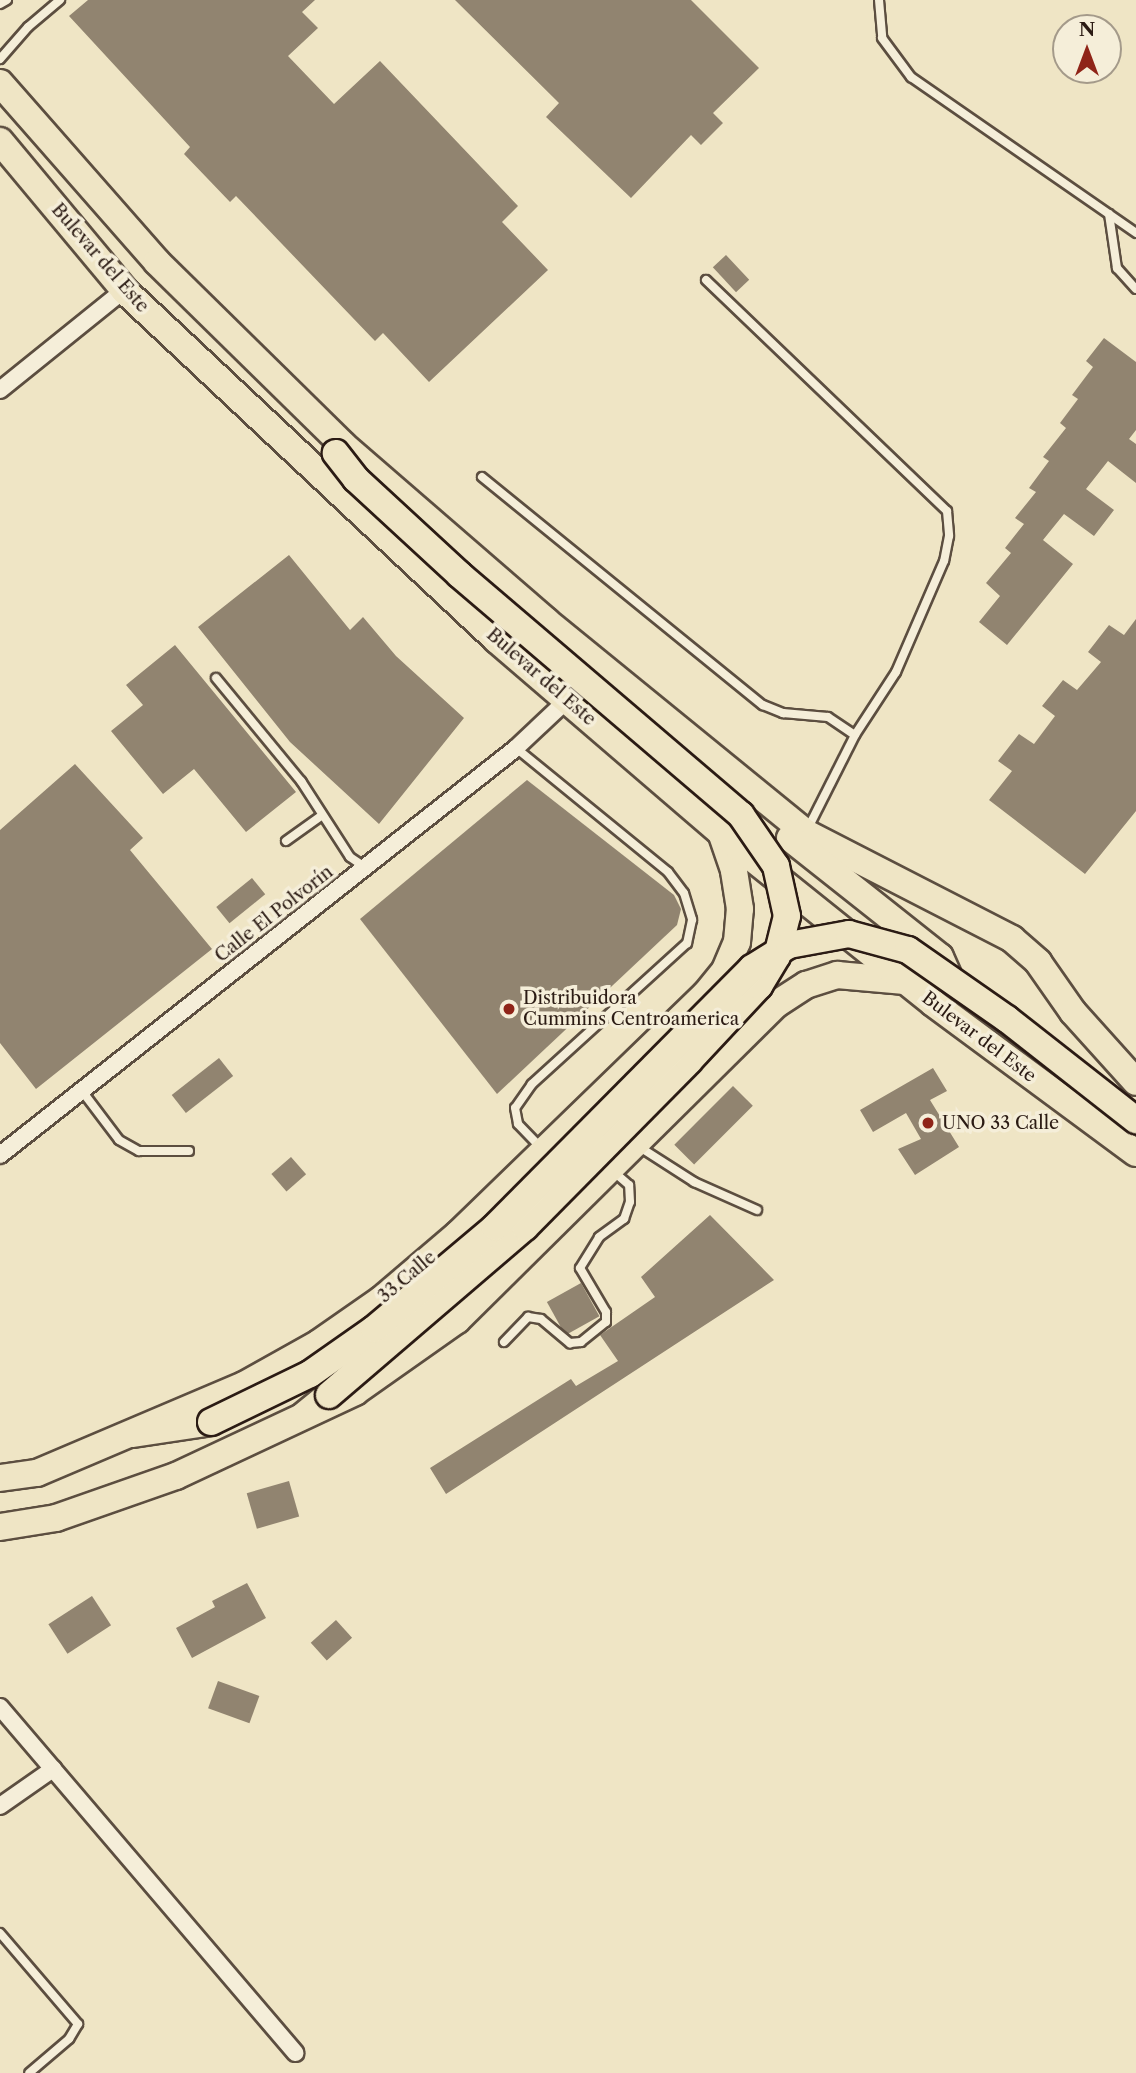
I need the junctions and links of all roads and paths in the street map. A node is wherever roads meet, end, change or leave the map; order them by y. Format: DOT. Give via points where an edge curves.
graph roads {
  1 [pos="7,0"];
  2 [pos="60,0"];
  3 [pos="879,0"];
  4 [pos="0,4"];
  5 [pos="0,59"];
  6 [pos="0,83"];
  7 [pos="1,144"];
  8 [pos="1109,214"];
  9 [pos="1136,233"];
  10 [pos="706,280"];
  11 [pos="1136,289"];
  12 [pos="124,290"];
  13 [pos="0,390"];
  14 [pos="303,406"];
  15 [pos="482,477"];
  16 [pos="216,678"];
  17 [pos="568,699"];
  18 [pos="855,735"];
  19 [pos="516,748"];
  20 [pos="738,778"];
  21 [pos="321,816"];
  22 [pos="721,833"];
  23 [pos="806,833"];
  24 [pos="286,841"];
  25 [pos="365,867"];
  26 [pos="905,981"];
  27 [pos="705,995"];
  28 [pos="936,1005"];
  29 [pos="744,1034"];
  30 [pos="1136,1082"];
  31 [pos="82,1091"];
  32 [pos="1136,1120"];
  33 [pos="635,1145"];
  34 [pos="2,1149"];
  35 [pos="190,1151"];
  36 [pos="545,1152"];
  37 [pos="1136,1153"];
  38 [pos="611,1169"];
  39 [pos="757,1210"];
  40 [pos="504,1342"];
  41 [pos="304,1415"];
  42 [pos="133,1434"];
  43 [pos="0,1478"];
  44 [pos="0,1527"];
  45 [pos="0,1707"];
  46 [pos="53,1769"];
  47 [pos="0,1806"];
  48 [pos="0,1933"];
  49 [pos="295,2053"];
  50 [pos="29,2073"];
  1 -- 4 [label="lane"];
  2 -- 5 [label="lane"];
  3 -- 8 [label="lane" via="882,38 911,77"];
  6 -- 14 [label="main road" via="157,262"];
  7 -- 12 [label="main road, Bulevar del Este"];
  8 -- 9 [label="lane"];
  8 -- 11 [label="lane" via="1117,268"];
  10 -- 18 [label="lane" via="947,512 944,561 896,672"];
  12 -- 13 [label="street"];
  12 -- 17 [label="main road, Bulevar del Este" via="342,499"];
  14 -- 20 [label="main road" via="546,621"];
  14 -- 41 [label="main road, bridge" via="356,479 460,575 741,815 776,866 787,916 778,956 759,986 689,1062 525,1227"];
  15 -- 18 [label="lane" via="763,705 783,713 828,717"];
  16 -- 21 [label="lane" via="301,781"];
  17 -- 19 [label="street, Calle El Polvorín"];
  17 -- 22 [label="main road, Bulevar del Este"];
  18 -- 23 [label="lane"];
  19 -- 25 [label="street, Calle El Polvorín"];
  19 -- 36 [label="lane" via="668,872 684,893 692,920 687,943 532,1084 515,1108 519,1124"];
  20 -- 23 [label="main road"];
  20 -- 28 [label="main road" via="770,822 946,963 950,977"];
  21 -- 24 [label="lane"];
  21 -- 25 [label="lane" via="350,856"];
  22 -- 26 [label="main road, Bulevar del Este"];
  22 -- 27 [label="main road, 33 Calle" via="734,870 740,909 732,956"];
  23 -- 30 [label="main road" via="1012,939 1038,962 1073,1012"];
  25 -- 31 [label="street, Calle El Polvorín"];
  26 -- 28 [label="main road, Bulevar del Este"];
  26 -- 29 [label="main road" via="854,974 821,978 790,994"];
  27 -- 29 [label="main road"];
  27 -- 36 [label="main road, 33 Calle"];
  28 -- 37 [label="main road, Bulevar del Este"];
  29 -- 33 [label="main road"];
  31 -- 34 [label="street, Calle El Polvorín"];
  31 -- 35 [label="lane" via="119,1140 139,1151"];
  32 -- 42 [label="main road, bridge" via="997,1011 908,950 849,934 789,944 752,968 495,1227 374,1329 310,1374 211,1422"];
  33 -- 38 [label="main road"];
  33 -- 39 [label="lane" via="694,1182"];
  36 -- 42 [label="main road, 33 Calle" via="391,1291 318,1343 244,1385"];
  38 -- 40 [label="lane" via="629,1185 624,1219 599,1237 580,1268 607,1312 606,1322 581,1342 570,1343 541,1319 528,1317"];
  38 -- 41 [label="main road" via="457,1320 355,1392"];
  41 -- 44 [label="main road" via="176,1476 56,1518"];
  42 -- 43 [label="main road, 33 Calle" via="37,1473"];
  45 -- 46 [label="street"];
  46 -- 47 [label="street"];
  46 -- 49 [label="street"];
  48 -- 50 [label="lane" via="78,2024 69,2039"];
}
